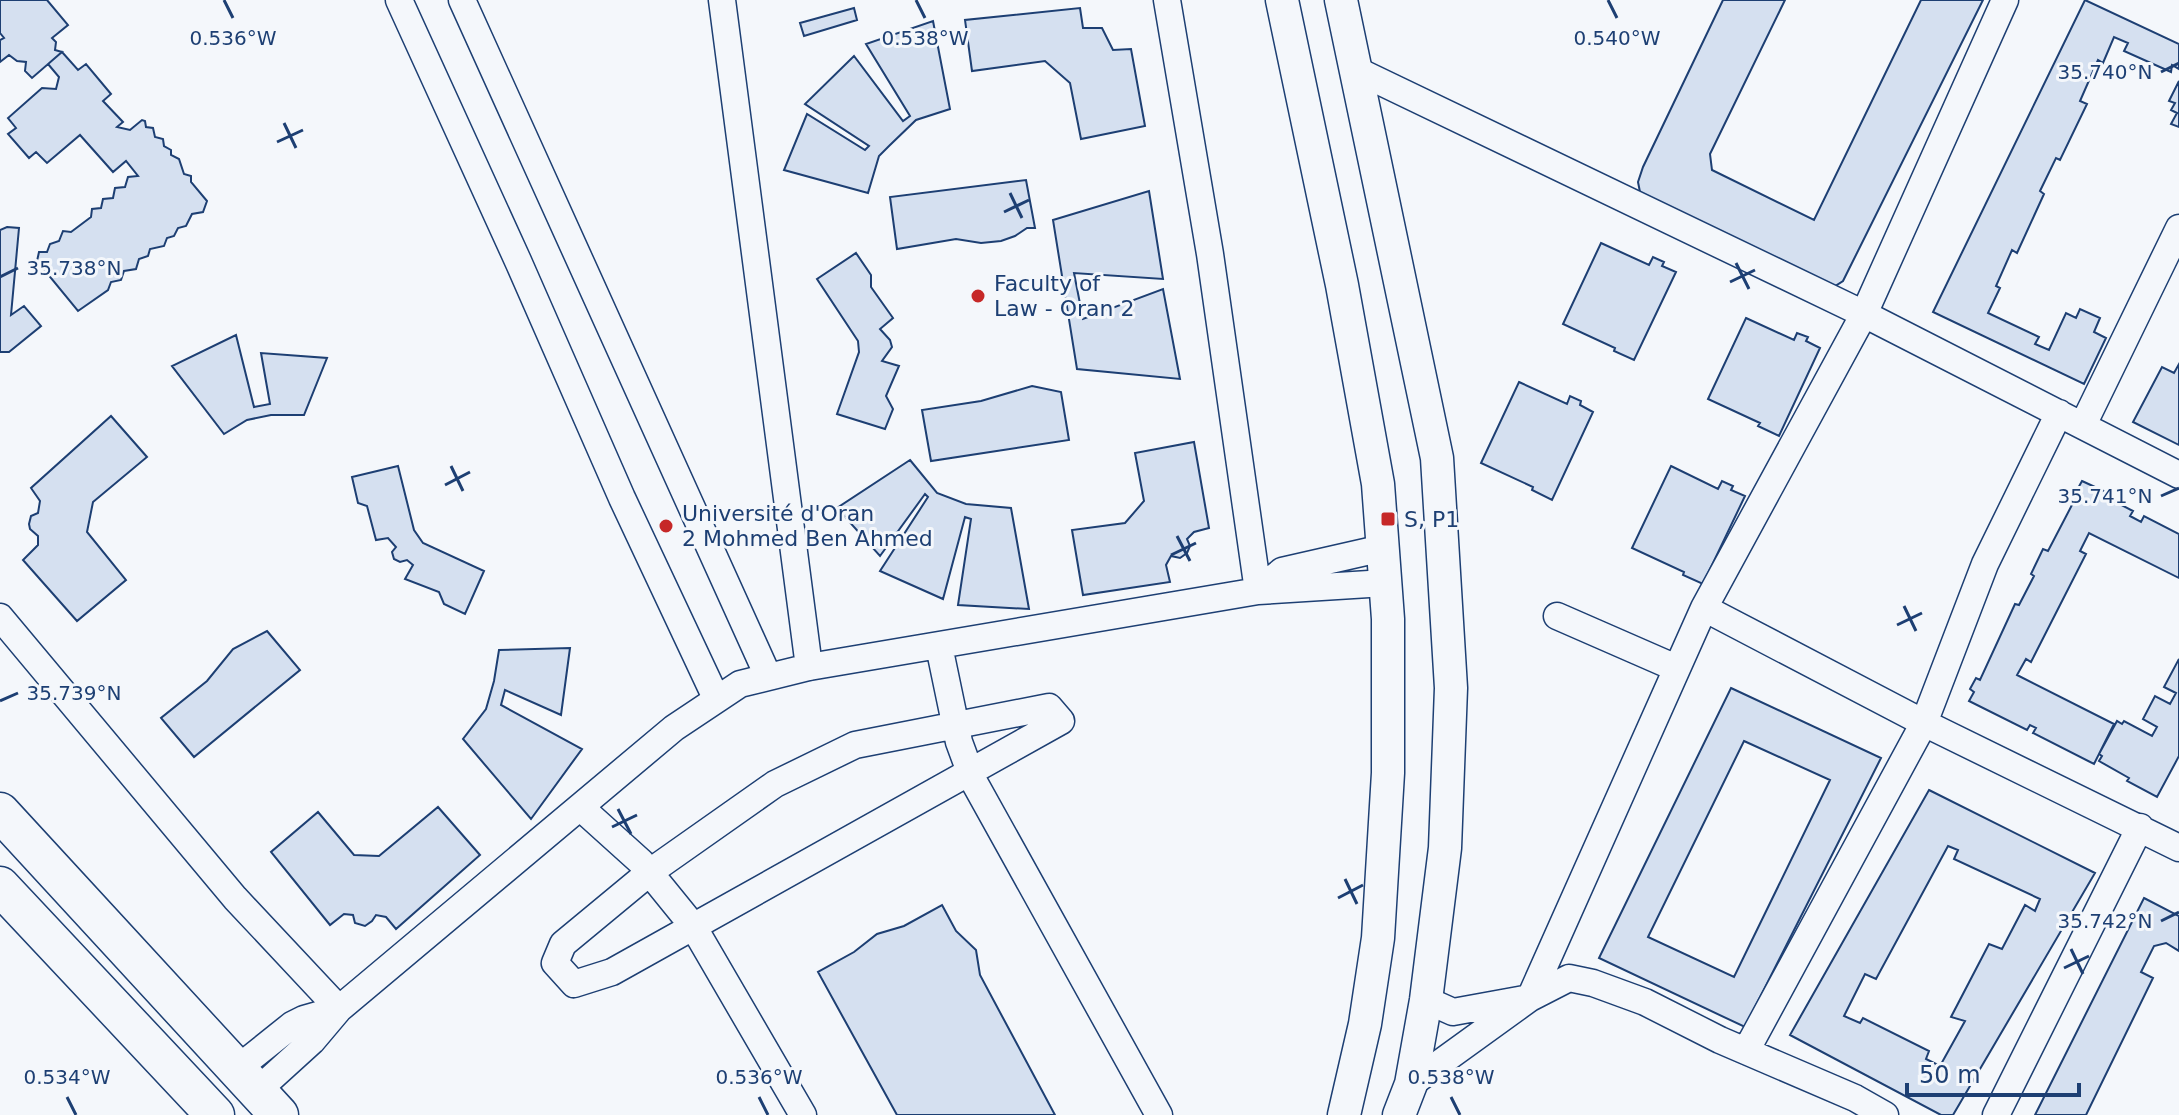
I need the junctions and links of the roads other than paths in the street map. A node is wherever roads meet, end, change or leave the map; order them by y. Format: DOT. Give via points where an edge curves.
graph roads {
  1 [pos="399,0"];
  2 [pos="462,0"];
  3 [pos="722,0"];
  4 [pos="1167,0"];
  5 [pos="1282,0"];
  6 [pos="1341,0"];
  7 [pos="2005,0"];
  8 [pos="1356,70"];
  9 [pos="2179,228"];
  10 [pos="1864,314"];
  11 [pos="2059,413"];
  12 [pos="2083,425"];
  13 [pos="2179,475"];
  14 [pos="1383,548"];
  15 [pos="1385,583"];
  16 [pos="1258,591"];
  17 [pos="1704,608"];
  18 [pos="1557,616"];
  19 [pos="0,617"];
  20 [pos="939,646"];
  21 [pos="809,667"];
  22 [pos="1676,668"];
  23 [pos="768,676"];
  24 [pos="716,698"];
  25 [pos="1924,723"];
  26 [pos="955,724"];
  27 [pos="970,772"];
  28 [pos="580,807"];
  29 [pos="0,812"];
  30 [pos="2140,827"];
  31 [pos="2179,848"];
  32 [pos="650,872"];
  33 [pos="0,886"];
  34 [pos="693,926"];
  35 [pos="1530,998"];
  36 [pos="1426,1000"];
  37 [pos="339,1009"];
  38 [pos="1746,1051"];
  39 [pos="1411,1084"];
  40 [pos="258,1092"];
  41 [pos="215,1115"];
  42 [pos="803,1115"];
  43 [pos="1159,1115"];
  44 [pos="1344,1115"];
  45 [pos="1399,1115"];
  46 [pos="1885,1115"];
  47 [pos="1996,1115"];
  1 -- 24 [label="street"];
  2 -- 23 [label="street"];
  3 -- 21 [label="street"];
  4 -- 16 [label="street"];
  5 -- 14 [label="main road" via="1345,301 1378,484"];
  6 -- 8 [label="main road"];
  7 -- 10 [label="street"];
  8 -- 10 [label="street"];
  8 -- 36 [label="main road" via="1439,484 1451,688 1445,848"];
  9 -- 12 [label="street"];
  10 -- 11 [label="street"];
  10 -- 17 [label="street"];
  11 -- 12 [label="street"];
  11 -- 25 [label="street" via="1985,564"];
  12 -- 13 [label="street"];
  14 -- 15 [label="main road"];
  14 -- 16 [label="street" via="1282,571"];
  15 -- 16 [label="street"];
  15 -- 44 [label="main road" via="1388,773 1378,938"];
  16 -- 20 [label="street"];
  17 -- 22 [label="street"];
  17 -- 25 [label="street"];
  18 -- 22 [label="street"];
  19 -- 37 [label="street" via="235,898"];
  20 -- 21 [label="street"];
  20 -- 26 [label="street"];
  21 -- 23 [label="street"];
  22 -- 35 [label="street"];
  23 -- 24 [label="street"];
  24 -- 28 [label="street"];
  25 -- 30 [label="street"];
  25 -- 38 [label="street"];
  26 -- 27 [label="street"];
  26 -- 27 [label="street" via="1049,707 1061,721"];
  26 -- 32 [label="street" via="855,745 775,784"];
  27 -- 34 [label="street"];
  27 -- 43 [label="street"];
  28 -- 32 [label="street"];
  28 -- 37 [label="street"];
  29 -- 40 [label="highway"];
  30 -- 31 [label="street"];
  30 -- 47 [label="street"];
  32 -- 34 [label="street"];
  32 -- 34 [label="street" via="563,944 555,963 566,977 574,984 612,972"];
  33 -- 41 [label="highway"];
  34 -- 42 [label="street"];
  35 -- 36 [label="street" via="1453,1012"];
  35 -- 38 [label="street" via="1569,978 1593,983"];
  35 -- 39 [label="street"];
  36 -- 39 [label="main road"];
  37 -- 40 [label="street"];
  38 -- 46 [label="street"];
  39 -- 45 [label="main road"];
}
